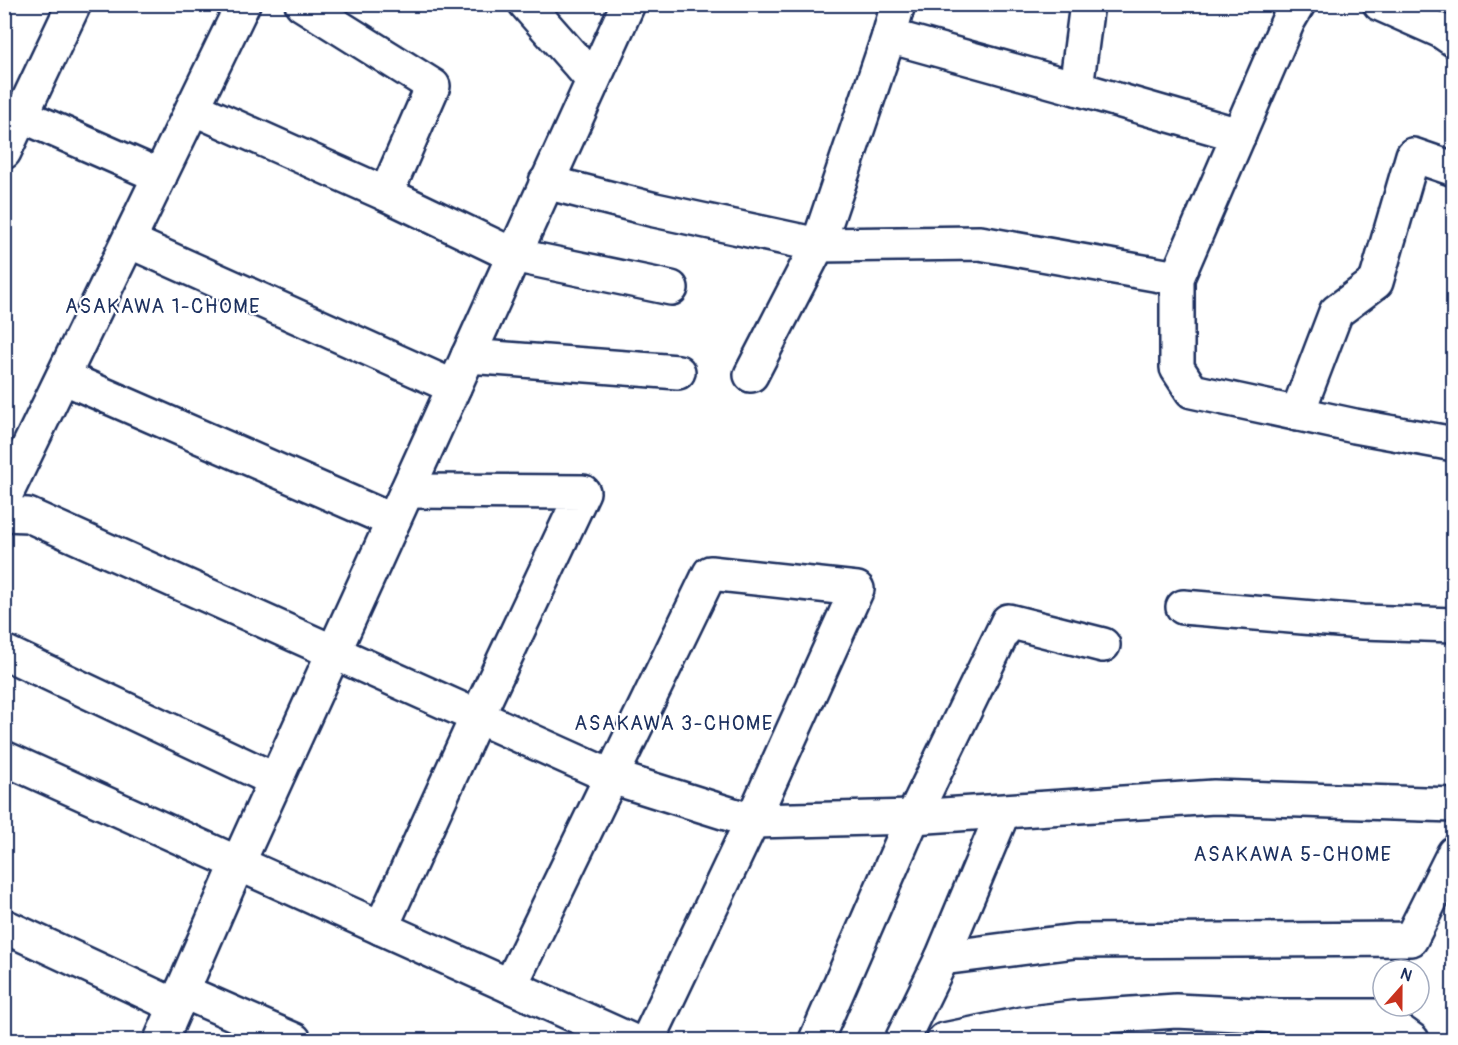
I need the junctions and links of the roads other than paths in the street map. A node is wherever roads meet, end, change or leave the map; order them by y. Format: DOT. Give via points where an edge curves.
graph roads {
  1 [pos="74,4"];
  2 [pos="243,4"];
  3 [pos="303,4"];
  4 [pos="526,4"];
  5 [pos="628,4"];
  6 [pos="897,4"];
  7 [pos="1087,4"];
  8 [pos="1298,4"];
  9 [pos="1380,4"];
  10 [pos="889,36"];
  11 [pos="1454,40"];
  12 [pos="593,80"];
  13 [pos="1076,88"];
  14 [pos="193,108"];
  15 [pos="21,115"];
  16 [pos="1239,135"];
  17 [pos="4,152"];
  18 [pos="1454,170"];
  19 [pos="160,176"];
  20 [pos="546,182"];
  21 [pos="386,194"];
  22 [pos="129,241"];
  23 [pos="818,245"];
  24 [pos="513,255"];
  25 [pos="1177,278"];
  26 [pos="671,288"];
  27 [pos="468,356"];
  28 [pos="678,372"];
  29 [pos="751,375"];
  30 [pos="63,376"];
  31 [pos="454,387"];
  32 [pos="1297,414"];
  33 [pos="1454,444"];
  34 [pos="406,491"];
  35 [pos="4,498"];
  36 [pos="4,513"];
  37 [pos="393,521"];
  38 [pos="1183,607"];
  39 [pos="1454,625"];
  40 [pos="1102,645"];
  41 [pos="4,652"];
  42 [pos="333,652"];
  43 [pos="477,717"];
  44 [pos="4,758"];
  45 [pos="612,777"];
  46 [pos="275,780"];
  47 [pos="1454,805"];
  48 [pos="1003,812"];
  49 [pos="913,817"];
  50 [pos="752,821"];
  51 [pos="1454,853"];
  52 [pos="238,863"];
  53 [pos="4,926"];
  54 [pos="381,928"];
  55 [pos="942,958"];
  56 [pos="510,986"];
  57 [pos="179,999"];
  58 [pos="1070,1029"];
  59 [pos="161,1041"];
  60 [pos="294,1041"];
  61 [pos="630,1041"];
  62 [pos="648,1041"];
  63 [pos="816,1041"];
  64 [pos="902,1041"];
  65 [pos="944,1041"];
  66 [pos="1412,1041"];
  1 -- 15 [label="street"];
  2 -- 14 [label="street"];
  3 -- 21 [label="street" via="433,87"];
  4 -- 12 [label="street"];
  5 -- 12 [label="street"];
  6 -- 10 [label="street"];
  7 -- 13 [label="street"];
  8 -- 16 [label="street"];
  9 -- 11 [label="street"];
  10 -- 13 [label="street"];
  10 -- 23 [label="street"];
  12 -- 20 [label="street"];
  13 -- 16 [label="street"];
  14 -- 19 [label="street"];
  14 -- 21 [label="street"];
  15 -- 17 [label="street"];
  15 -- 19 [label="street"];
  16 -- 25 [label="street"];
  18 -- 32 [label="street" via="1413,155 1376,282 1336,312"];
  19 -- 22 [label="street"];
  20 -- 23 [label="street"];
  20 -- 24 [label="street"];
  21 -- 24 [label="street"];
  22 -- 30 [label="street"];
  22 -- 31 [label="street"];
  23 -- 25 [label="street" via="980,243"];
  23 -- 29 [label="street"];
  24 -- 26 [label="street"];
  24 -- 27 [label="street"];
  25 -- 32 [label="street" via="1177,368 1191,391"];
  27 -- 28 [label="street"];
  27 -- 31 [label="street"];
  30 -- 35 [label="street"];
  30 -- 37 [label="street"];
  31 -- 34 [label="street"];
  32 -- 33 [label="street"];
  34 -- 37 [label="street"];
  34 -- 43 [label="street" via="583,492"];
  36 -- 42 [label="street" via="28,515"];
  37 -- 42 [label="street"];
  38 -- 39 [label="street" via="1362,622"];
  40 -- 49 [label="street" via="1008,621"];
  41 -- 46 [label="street"];
  42 -- 43 [label="street"];
  42 -- 46 [label="street"];
  43 -- 45 [label="street"];
  43 -- 54 [label="street"];
  44 -- 52 [label="street"];
  45 -- 50 [label="street"];
  45 -- 50 [label="street" via="710,573 857,589"];
  45 -- 56 [label="street"];
  46 -- 52 [label="street"];
  47 -- 48 [label="street" via="1214,797"];
  48 -- 49 [label="street"];
  48 -- 55 [label="street"];
  49 -- 50 [label="street"];
  49 -- 63 [label="street"];
  50 -- 62 [label="street"];
  51 -- 55 [label="street" via="1411,939 1075,940"];
  52 -- 54 [label="street"];
  52 -- 57 [label="street"];
  53 -- 57 [label="street"];
  54 -- 56 [label="street"];
  55 -- 64 [label="street"];
  56 -- 61 [label="street"];
  57 -- 59 [label="street"];
  57 -- 60 [label="street"];
  58 -- 65 [label="street" via="1022,1024"];
  58 -- 66 [label="street" via="1176,1011 1379,1016"];
}
